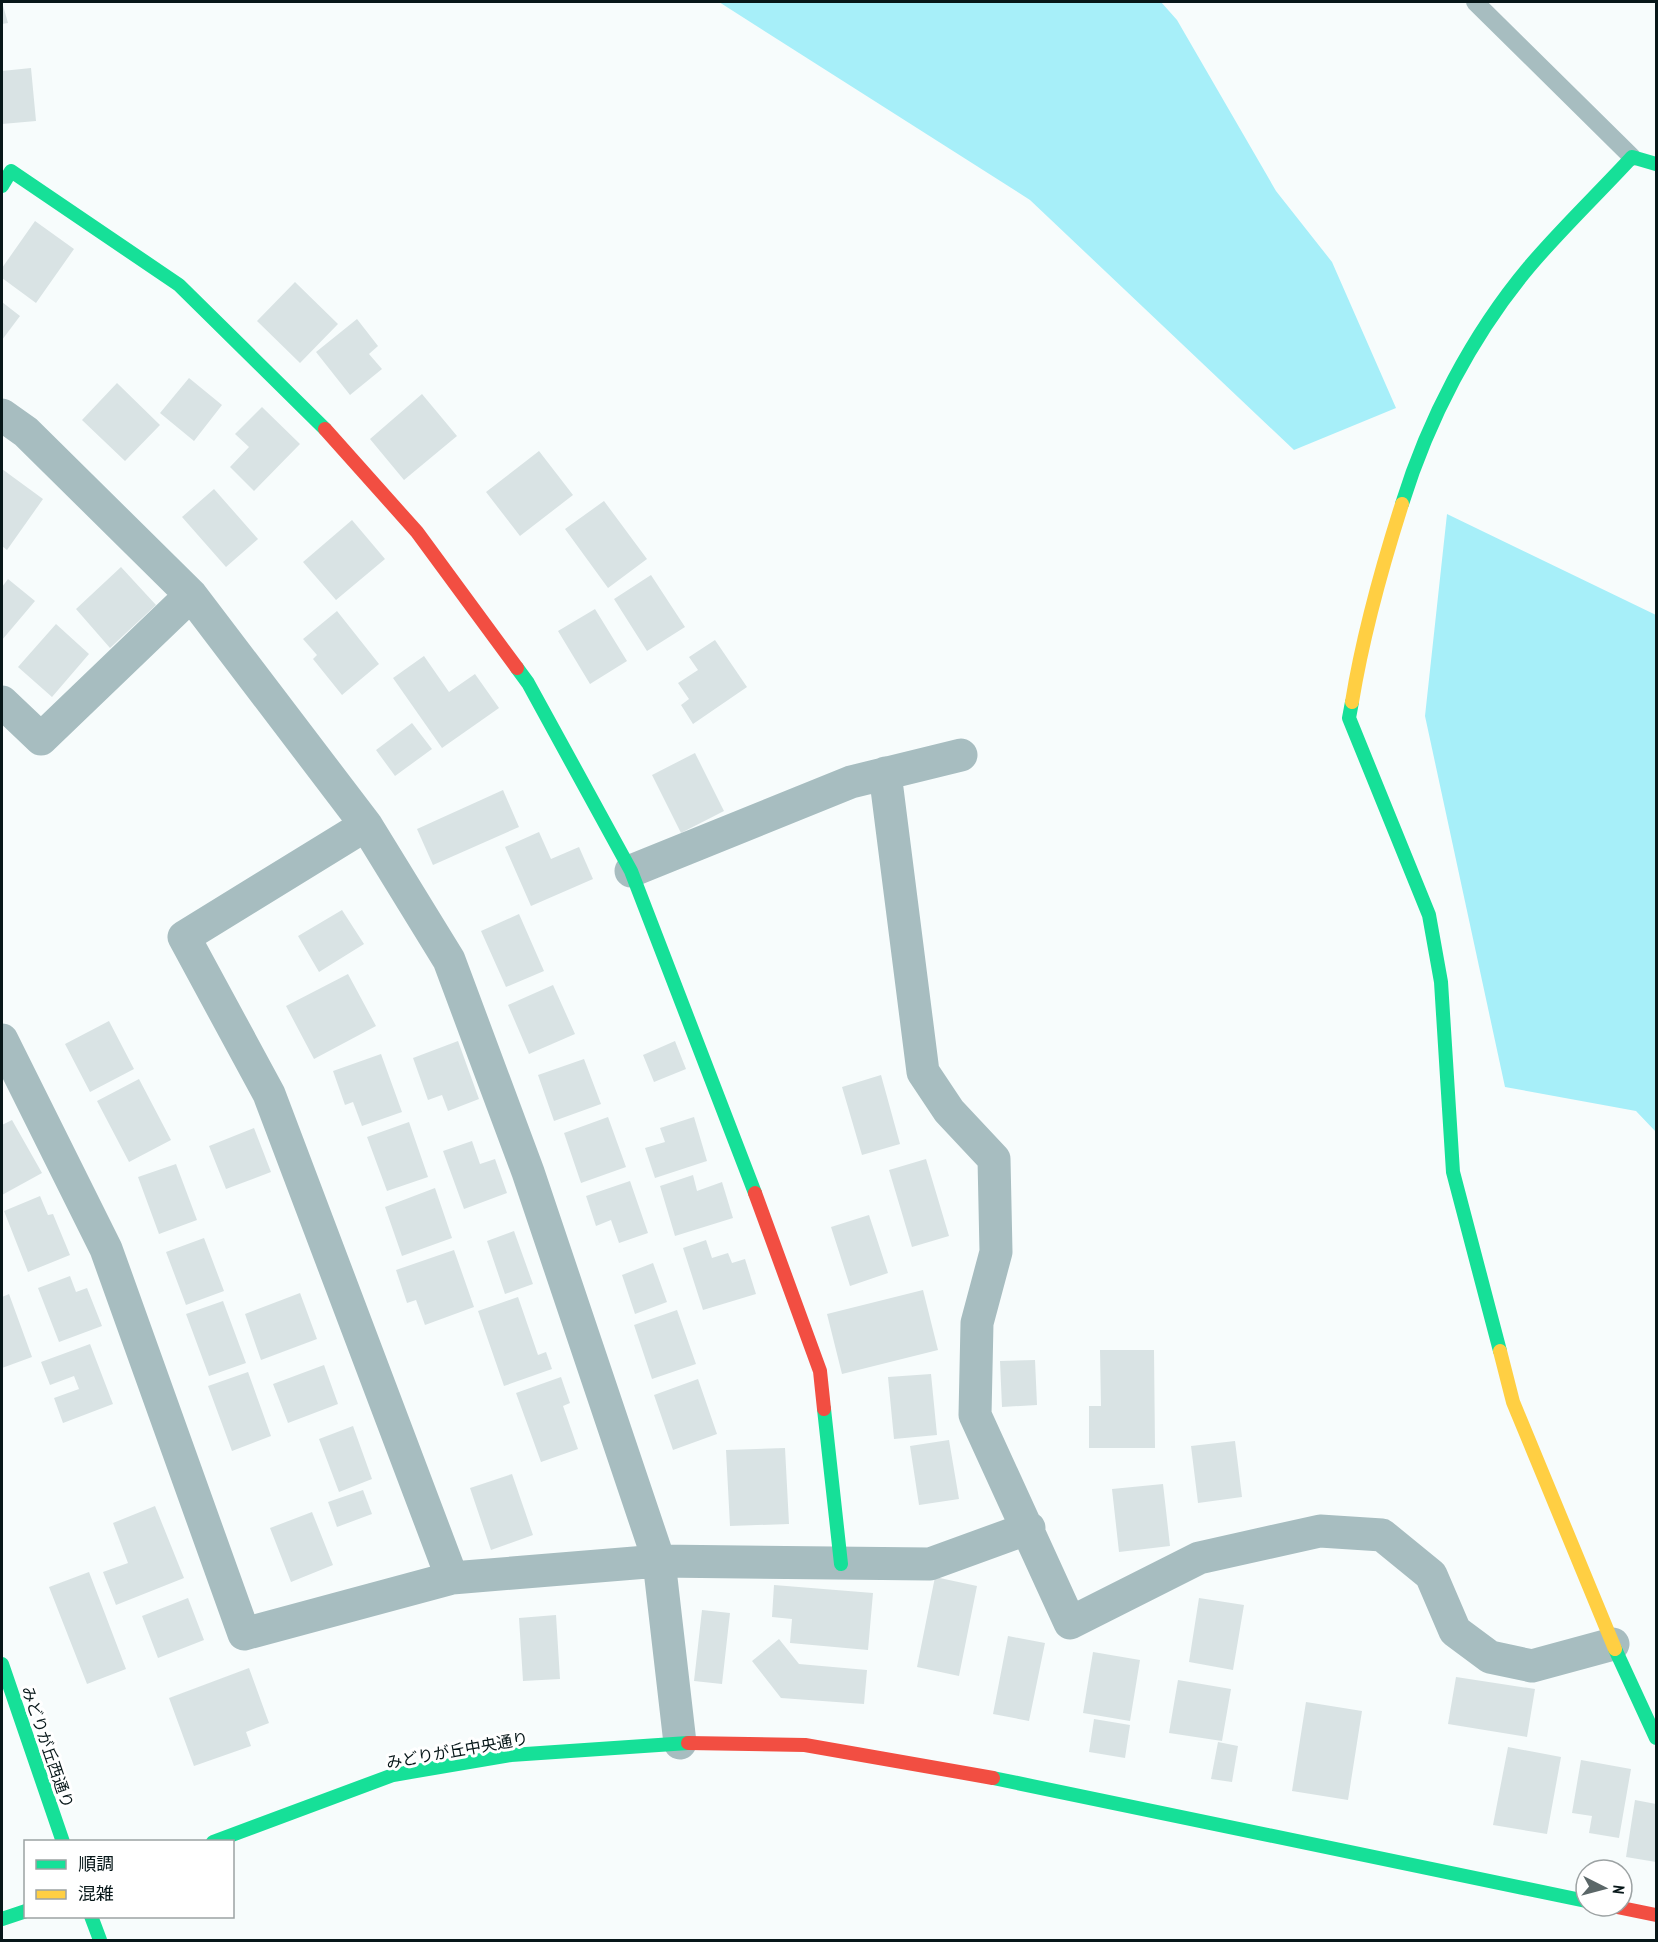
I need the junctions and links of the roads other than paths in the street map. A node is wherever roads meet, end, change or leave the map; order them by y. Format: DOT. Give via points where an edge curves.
graph roads {
  1 [pos="1475,2"];
  2 [pos="1632,157"];
  3 [pos="1656,164"];
  4 [pos="2,186"];
  5 [pos="2,415"];
  6 [pos="191,595"];
  7 [pos="2,702"];
  8 [pos="961,755"];
  9 [pos="885,773"];
  10 [pos="366,825"];
  11 [pos="631,871"];
  12 [pos="2,1040"];
  13 [pos="1029,1528"];
  14 [pos="658,1561"];
  15 [pos="841,1564"];
  16 [pos="452,1578"];
  17 [pos="1613,1644"];
  18 [pos="2,1664"];
  19 [pos="1656,1738"];
  20 [pos="680,1743"];
  21 [pos="62,1840"];
  22 [pos="218,1840"];
  23 [pos="1574,1899"];
  24 [pos="1634,1910"];
  25 [pos="24,1912"];
  26 [pos="1656,1915"];
  27 [pos="91,1918"];
  28 [pos="2,1919"];
  29 [pos="100,1941"];
  1 -- 2 [label="lane"];
  2 -- 3 [label="street"];
  2 -- 17 [label="street" via="1528,268 1468,352 1413,468 1376,585 1349,718 1429,915 1441,982 1453,1172 1513,1402"];
  4 -- 11 [label="street" via="11,171 179,285 308,410 417,532 528,683"];
  5 -- 6 [label="street" via="26,432"];
  6 -- 7 [label="street" via="41,739"];
  6 -- 10 [label="street"];
  8 -- 9 [label="street"];
  9 -- 11 [label="street" via="851,782"];
  9 -- 13 [label="street" via="923,1072 948,1111 994,1159 996,1252 977,1323 975,1415"];
  10 -- 14 [label="street" via="449,960 528,1172"];
  10 -- 16 [label="street" via="184,937 269,1094"];
  11 -- 15 [label="street" via="820,1371"];
  12 -- 16 [label="street" via="106,1249 243,1634"];
  13 -- 15 [label="street" via="930,1564"];
  13 -- 17 [label="street" via="1070,1623 1199,1558 1320,1531 1382,1535 1431,1575 1455,1631 1490,1657 1532,1666"];
  14 -- 15 [label="street"];
  14 -- 16 [label="street"];
  14 -- 20 [label="street"];
  17 -- 19 [label="street"];
  18 -- 21 [label="street, みどりが丘西通り"];
  20 -- 22 [label="street, みどりが丘中央通り" via="511,1755 393,1775"];
  20 -- 23 [label="street, みどりが丘中央通り" via="805,1745 955,1770"];
  24 -- 26 [label="street"];
  25 -- 28 [label="street"];
  27 -- 29 [label="street"];
}
